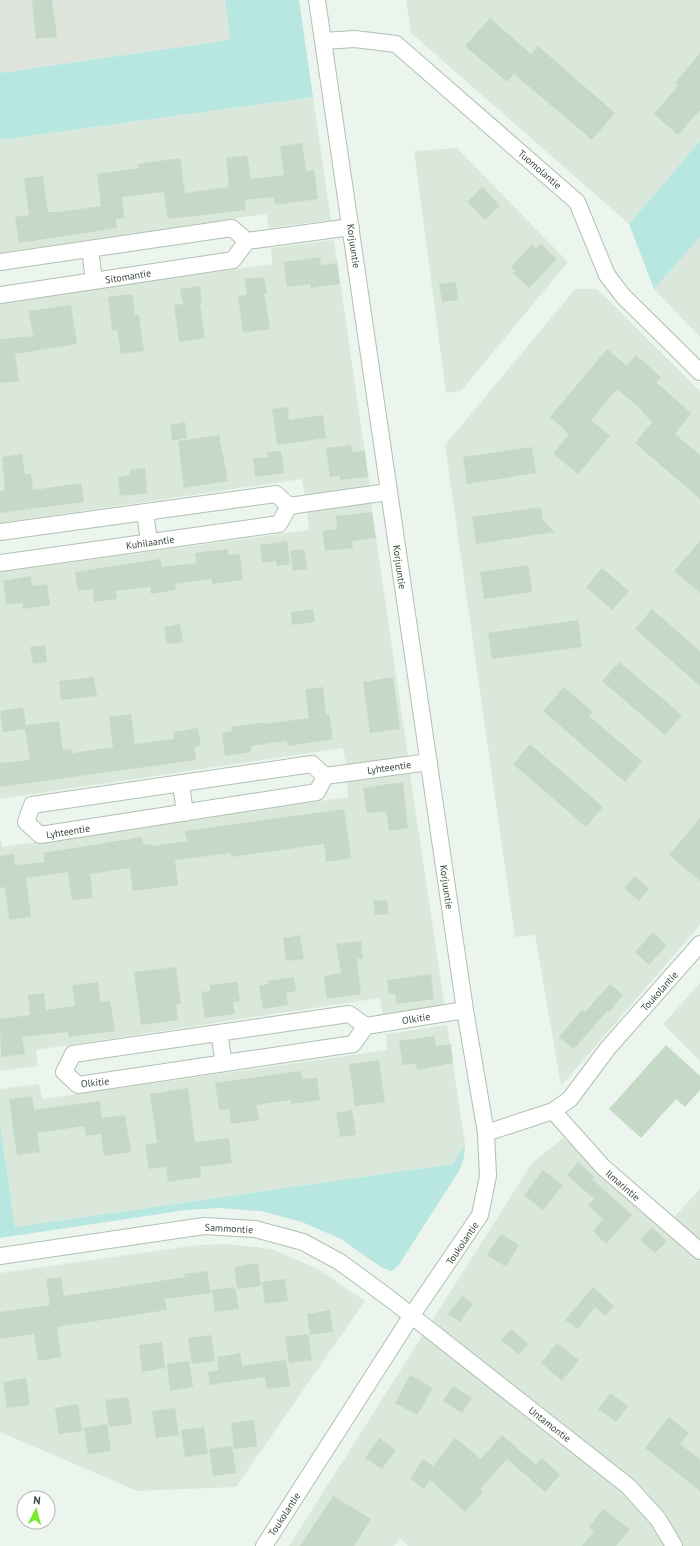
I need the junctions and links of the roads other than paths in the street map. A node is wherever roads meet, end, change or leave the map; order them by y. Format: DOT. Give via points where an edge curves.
graph roads {
  1 [pos="317,0"];
  2 [pos="323,41"];
  3 [pos="351,227"];
  4 [pos="246,241"];
  5 [pos="90,249"];
  6 [pos="0,262"];
  7 [pos="94,281"];
  8 [pos="0,296"];
  9 [pos="700,372"];
  10 [pos="388,492"];
  11 [pos="289,506"];
  12 [pos="145,512"];
  13 [pos="0,532"];
  14 [pos="149,542"];
  15 [pos="0,563"];
  16 [pos="429,762"];
  17 [pos="325,776"];
  18 [pos="181,784"];
  19 [pos="185,813"];
  20 [pos="700,944"];
  21 [pos="465,1010"];
  22 [pos="366,1026"];
  23 [pos="219,1033"];
  24 [pos="224,1063"];
  25 [pos="553,1112"];
  26 [pos="486,1133"];
  27 [pos="700,1251"];
  28 [pos="0,1256"];
  29 [pos="412,1315"];
  30 [pos="264,1546"];
  31 [pos="674,1546"];
  1 -- 2 [label="street, Korjuuntie"];
  2 -- 3 [label="street, Korjuuntie"];
  2 -- 9 [label="street, Tuomolantie" via="355,39 396,44 572,197 577,202 607,275 623,296"];
  3 -- 4 [label="street"];
  3 -- 10 [label="street, Korjuuntie"];
  4 -- 5 [label="street" via="232,228"];
  4 -- 7 [label="street, Sitomantie" via="233,260"];
  5 -- 6 [label="street"];
  5 -- 7 [label="street"];
  7 -- 8 [label="street, Sitomantie"];
  10 -- 11 [label="street"];
  10 -- 16 [label="street, Korjuuntie"];
  11 -- 12 [label="street" via="276,494"];
  11 -- 14 [label="street, Kuhilaantie" via="278,524"];
  12 -- 13 [label="street"];
  12 -- 14 [label="street"];
  14 -- 15 [label="street, Kuhilaantie"];
  16 -- 17 [label="street, Lyhteentie"];
  16 -- 21 [label="street, Korjuuntie"];
  17 -- 18 [label="street, Lyhteentie" via="312,764"];
  17 -- 19 [label="street, Lyhteentie" via="317,792"];
  18 -- 19 [label="street"];
  18 -- 19 [label="street, Lyhteentie" via="32,805 26,822 40,835"];
  20 -- 25 [label="street, Toukolantie" via="608,1048 570,1099"];
  21 -- 22 [label="street, Olkitie"];
  21 -- 26 [label="street, Korjuuntie"];
  22 -- 23 [label="street, Olkitie" via="349,1014"];
  22 -- 24 [label="street, Olkitie" via="354,1044"];
  23 -- 24 [label="street"];
  23 -- 24 [label="street, Olkitie" via="73,1054 64,1072 78,1085"];
  25 -- 26 [label="street, Toukolantie"];
  25 -- 27 [label="street, Ilmarintie" via="603,1167"];
  26 -- 29 [label="street, Toukolantie" via="488,1176 480,1215"];
  28 -- 29 [label="street, Sammontie" via="204,1226 255,1229 303,1242 340,1262"];
  29 -- 30 [label="street, Toukolantie"];
  29 -- 31 [label="street, Untamontie" via="628,1486 658,1520"];
}
